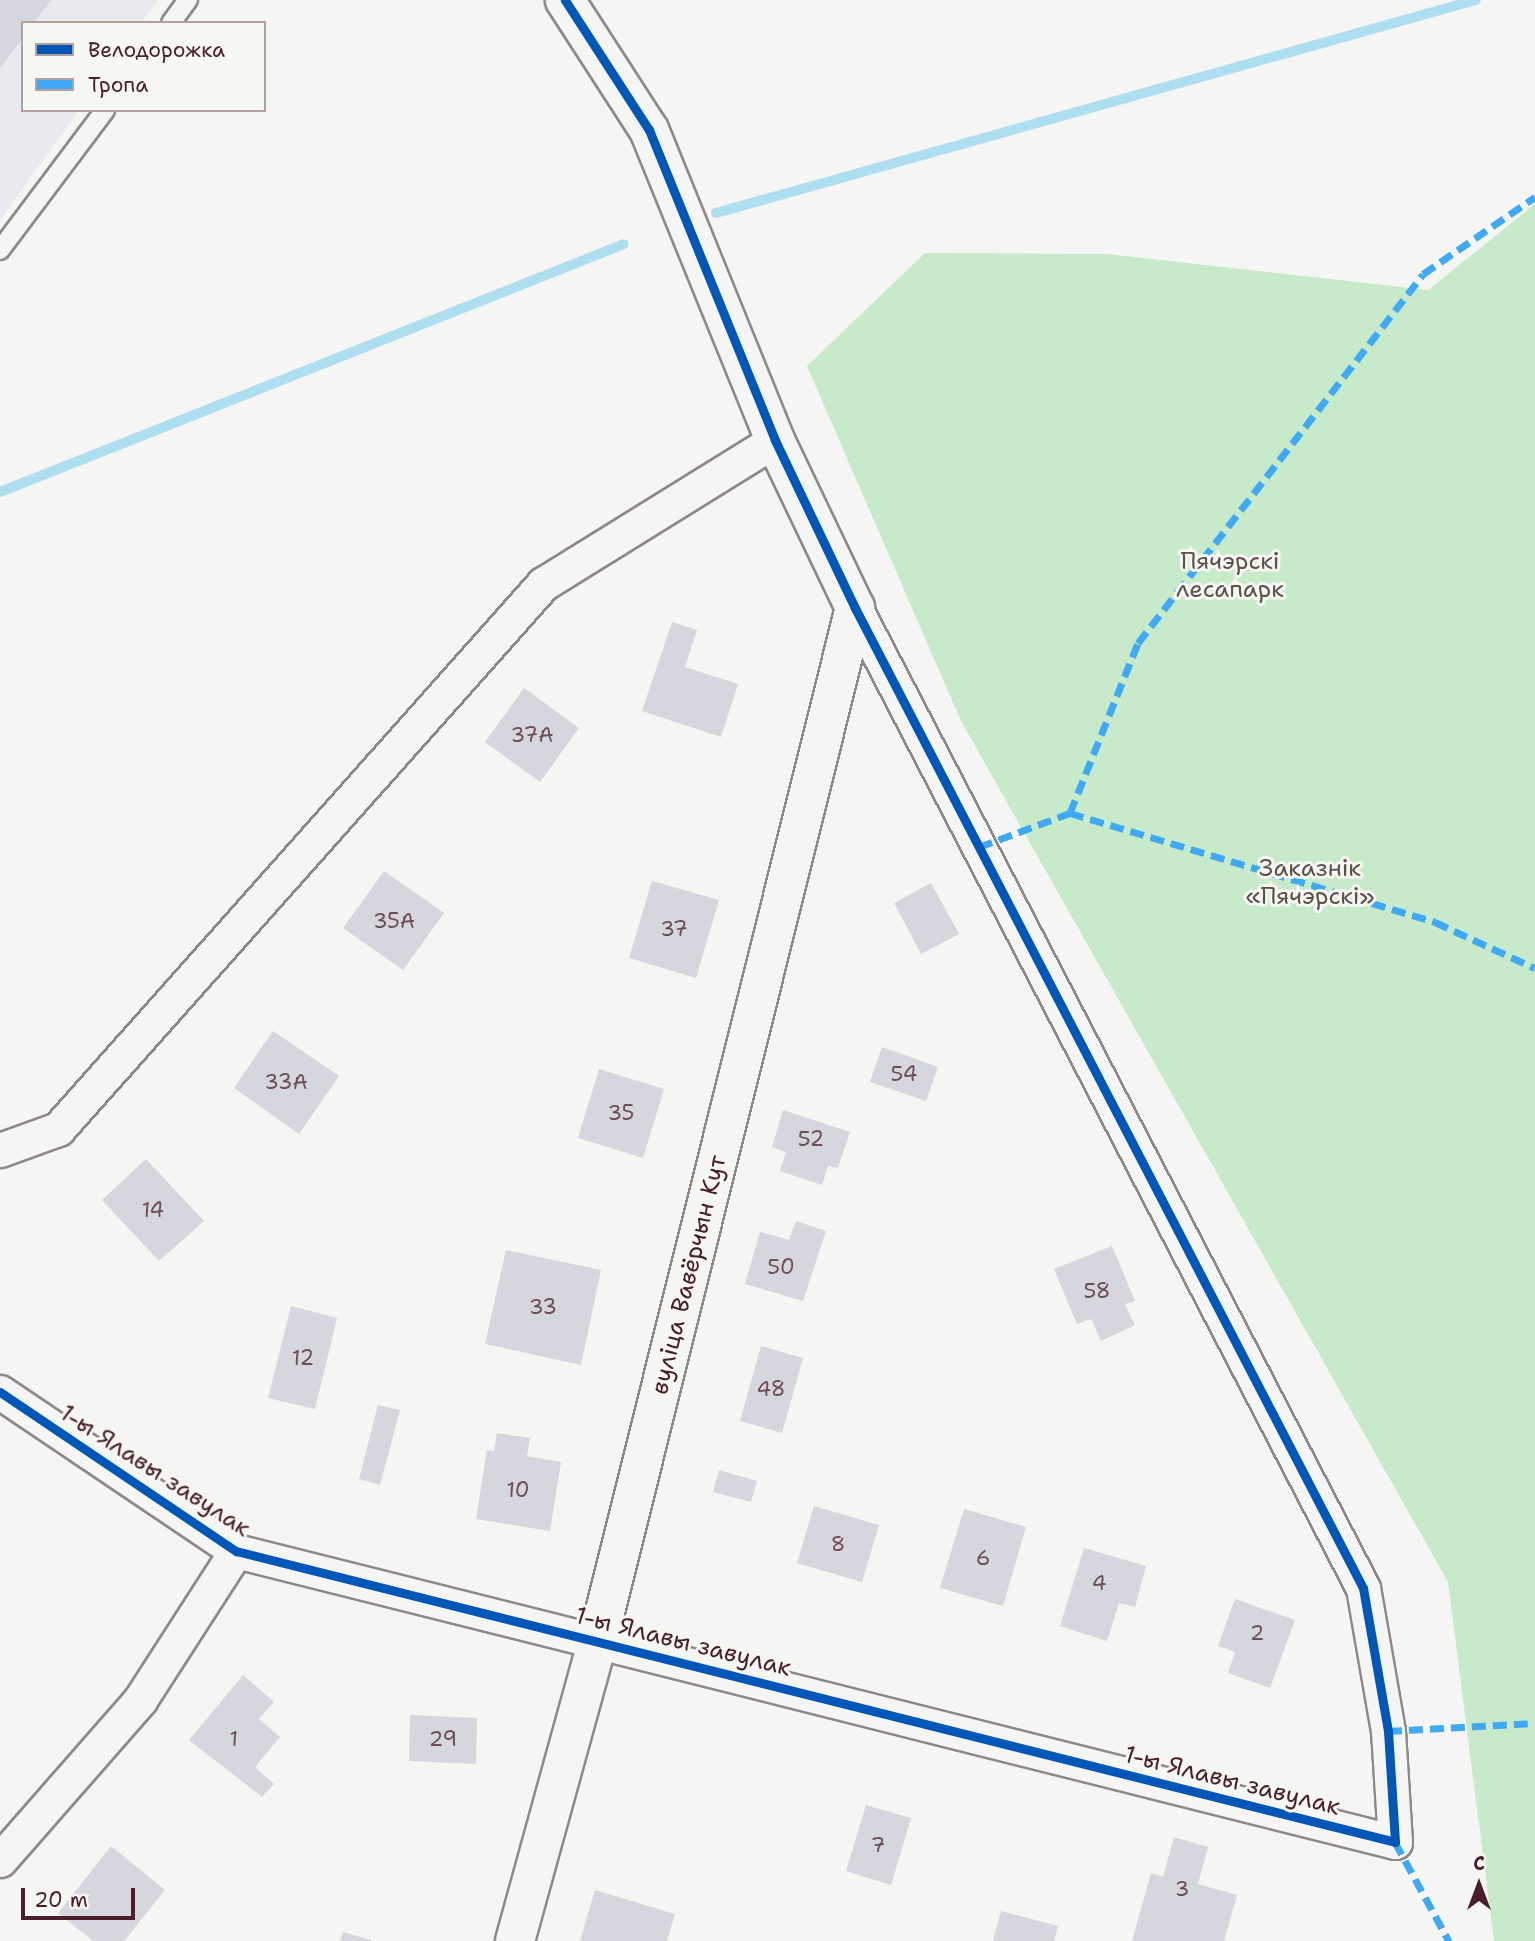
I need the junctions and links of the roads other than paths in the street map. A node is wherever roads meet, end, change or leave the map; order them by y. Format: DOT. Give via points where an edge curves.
graph roads {
  1 [pos="188,0"];
  2 [pos="565,0"];
  3 [pos="172,21"];
  4 [pos="104,112"];
  5 [pos="0,250"];
  6 [pos="775,440"];
  7 [pos="855,608"];
  8 [pos="0,1150"];
  9 [pos="0,1392"];
  10 [pos="236,1551"];
  11 [pos="597,1640"];
  12 [pos="0,1860"];
  13 [pos="515,1941"];
  1 -- 3 [label="lane"];
  2 -- 6 [label="street" via="649,130"];
  4 -- 5 [label="lane"];
  6 -- 7 [label="street"];
  6 -- 8 [label="street" via="543,584 58,1129"];
  7 -- 11 [label="street, вуліца Вавёрчын Кут"];
  7 -- 11 [label="street, 1-ы Ялавы завулак" via="1363,1588 1388,1731 1395,1842"];
  9 -- 10 [label="street, 1-ы Ялавы завулак"];
  10 -- 11 [label="street, 1-ы Ялавы завулак"];
  10 -- 12 [label="street" via="140,1700"];
  11 -- 13 [label="street, вуліца Вавёрчын Кут"];
}
